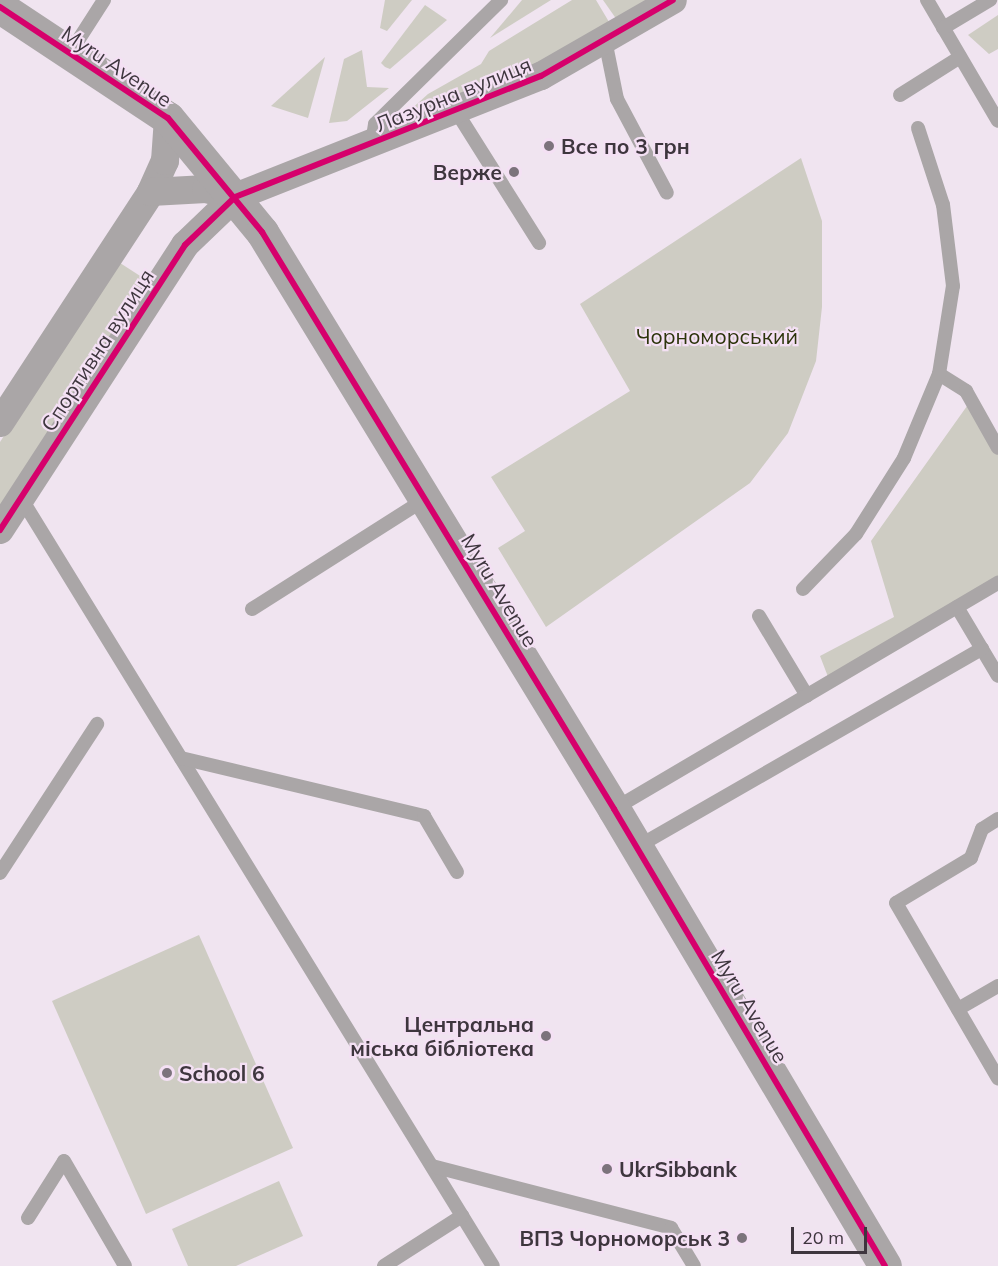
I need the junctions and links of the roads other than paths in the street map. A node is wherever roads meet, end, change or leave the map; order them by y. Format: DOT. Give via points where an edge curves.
graph roads {
  1 [pos="501,0"];
  2 [pos="673,0"];
  3 [pos="927,0"];
  4 [pos="990,0"];
  5 [pos="101,4"];
  6 [pos="0,7"];
  7 [pos="944,28"];
  8 [pos="605,40"];
  9 [pos="70,53"];
  10 [pos="960,57"];
  11 [pos="900,95"];
  12 [pos="456,111"];
  13 [pos="168,118"];
  14 [pos="998,121"];
  15 [pos="918,128"];
  16 [pos="372,145"];
  17 [pos="151,192"];
  18 [pos="667,193"];
  19 [pos="235,197"];
  20 [pos="539,243"];
  21 [pos="939,374"];
  22 [pos="3,410"];
  23 [pos="998,448"];
  24 [pos="21,498"];
  25 [pos="425,499"];
  26 [pos="0,530"];
  27 [pos="998,583"];
  28 [pos="803,589"];
  29 [pos="957,607"];
  30 [pos="252,609"];
  31 [pos="759,616"];
  32 [pos="982,649"];
  33 [pos="998,676"];
  34 [pos="807,696"];
  35 [pos="97,724"];
  36 [pos="181,758"];
  37 [pos="614,808"];
  38 [pos="998,819"];
  39 [pos="637,847"];
  40 [pos="457,872"];
  41 [pos="0,873"];
  42 [pos="998,986"];
  43 [pos="958,1009"];
  44 [pos="998,1078"];
  45 [pos="432,1166"];
  46 [pos="462,1216"];
  47 [pos="28,1218"];
  48 [pos="125,1266"];
  49 [pos="384,1266"];
  50 [pos="493,1266"];
  51 [pos="694,1266"];
  52 [pos="885,1266"];
  1 -- 16 [label="lane" via="375,124"];
  2 -- 8 [label="street, Лазурна вулиця"];
  3 -- 7 [label="lane"];
  4 -- 7 [label="lane"];
  5 -- 9 [label="lane"];
  6 -- 9 [label="street, Myru Avenue"];
  7 -- 10 [label="lane"];
  8 -- 12 [label="street, Лазурна вулиця" via="541,76"];
  8 -- 18 [label="lane" via="617,99"];
  9 -- 13 [label="street, Myru Avenue"];
  10 -- 11 [label="lane"];
  10 -- 14 [label="lane"];
  12 -- 16 [label="street, Лазурна вулиця"];
  12 -- 20 [label="lane"];
  13 -- 17 [label="street, Спортивна вулиця" via="165,161"];
  13 -- 19 [label="street, Myru Avenue"];
  15 -- 21 [label="lane" via="943,205 953,286"];
  16 -- 19 [label="street, Лазурна вулиця"];
  17 -- 19 [label="street" via="206,189"];
  17 -- 22 [label="street, Спортивна вулиця"];
  19 -- 24 [label="street, Спортивна вулиця" via="185,245"];
  19 -- 25 [label="street, Myru Avenue"];
  21 -- 23 [label="lane" via="966,391"];
  21 -- 28 [label="lane" via="904,459 856,534"];
  24 -- 26 [label="street, Спортивна вулиця"];
  24 -- 36 [label="lane"];
  25 -- 30 [label="lane"];
  25 -- 37 [label="street, Myru Avenue"];
  27 -- 29 [label="lane"];
  29 -- 32 [label="lane"];
  29 -- 34 [label="lane"];
  31 -- 34 [label="lane"];
  32 -- 33 [label="lane"];
  32 -- 39 [label="lane"];
  34 -- 37 [label="lane"];
  35 -- 41 [label="lane"];
  36 -- 40 [label="lane" via="424,816"];
  36 -- 45 [label="lane"];
  37 -- 39 [label="street, Myru Avenue"];
  38 -- 43 [label="lane" via="982,829 971,858 896,903"];
  39 -- 52 [label="street, Myru Avenue"];
  42 -- 43 [label="lane"];
  43 -- 44 [label="lane"];
  45 -- 46 [label="lane"];
  45 -- 51 [label="lane" via="671,1228"];
  46 -- 49 [label="lane"];
  46 -- 50 [label="lane"];
  47 -- 48 [label="lane" via="64,1161"];
}
